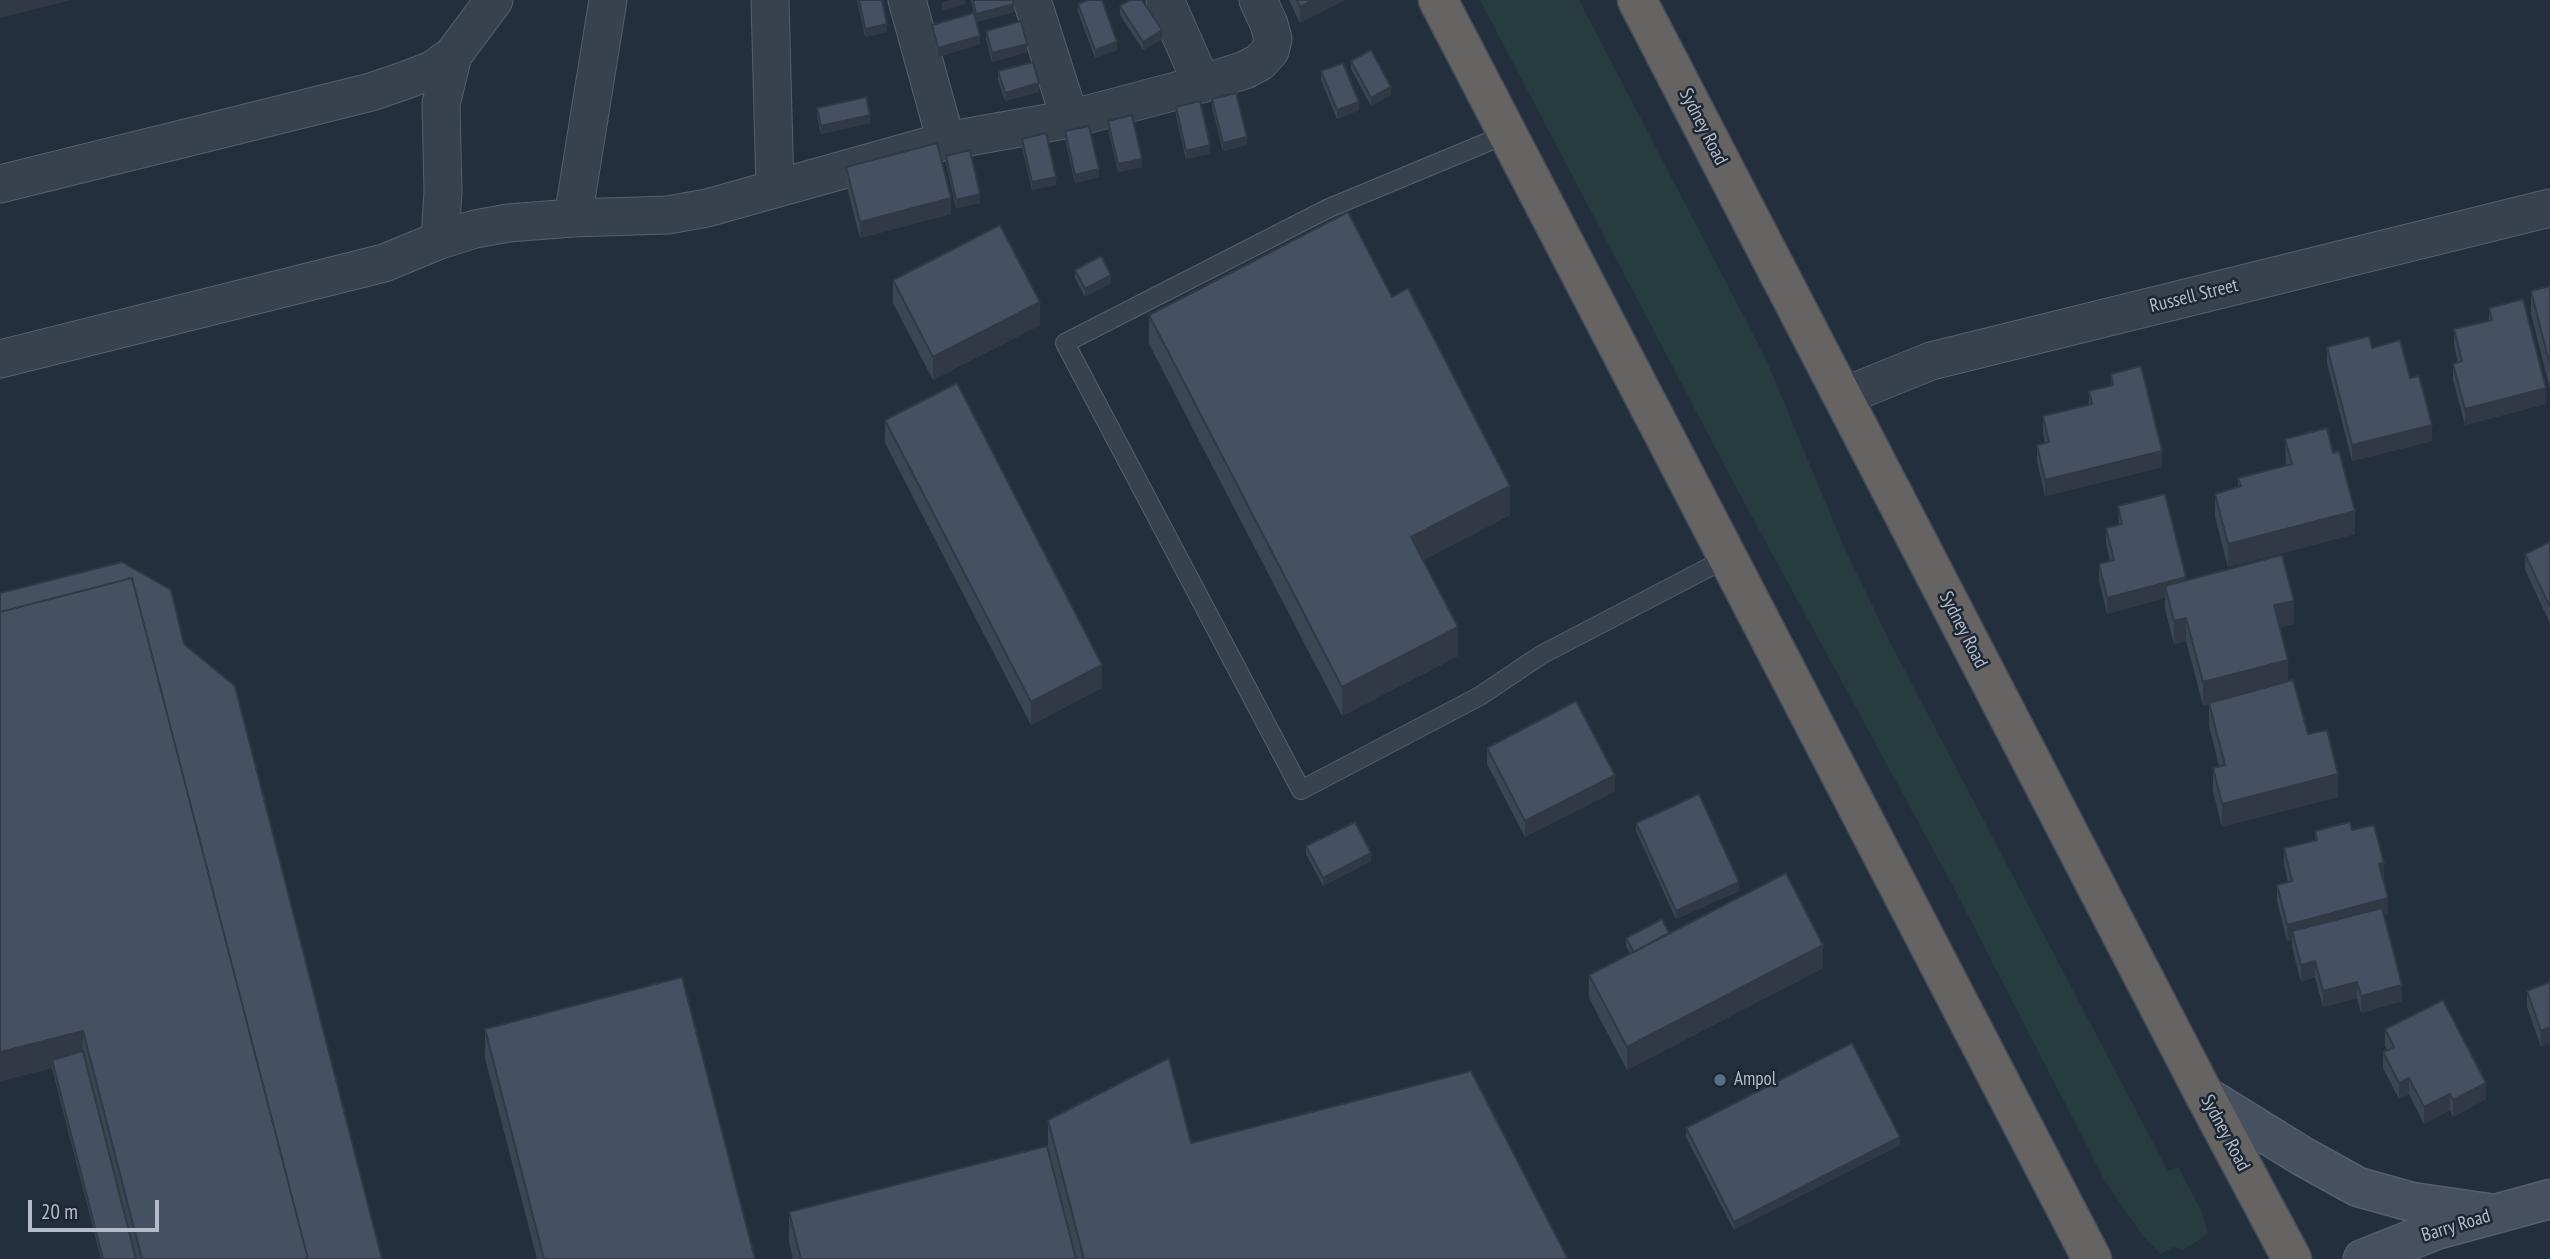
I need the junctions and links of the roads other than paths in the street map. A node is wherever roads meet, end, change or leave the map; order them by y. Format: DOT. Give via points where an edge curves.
graph roads {
  1 [pos="494,0"];
  2 [pos="608,0"];
  3 [pos="770,0"];
  4 [pos="907,0"];
  5 [pos="1032,0"];
  6 [pos="1165,0"];
  7 [pos="1258,0"];
  8 [pos="1437,0"];
  9 [pos="1637,0"];
  10 [pos="453,55"];
  11 [pos="1202,84"];
  12 [pos="1070,119"];
  13 [pos="1507,134"];
  14 [pos="946,141"];
  15 [pos="0,184"];
  16 [pos="775,189"];
  17 [pos="2550,208"];
  18 [pos="573,218"];
  19 [pos="440,240"];
  20 [pos="0,359"];
  21 [pos="1842,397"];
  22 [pos="1727,558"];
  23 [pos="2205,1096"];
  24 [pos="2550,1199"];
  25 [pos="2495,1214"];
  26 [pos="2092,1259"];
  27 [pos="2292,1259"];
  28 [pos="2363,1259"];
  1 -- 10 [label="street"];
  2 -- 18 [label="street"];
  3 -- 16 [label="street"];
  4 -- 14 [label="street"];
  5 -- 12 [label="street"];
  6 -- 11 [label="street"];
  7 -- 11 [label="street" via="1273,40 1270,51 1245,70"];
  8 -- 13 [label="highway"];
  9 -- 21 [label="highway, Sydney Road"];
  10 -- 15 [label="street" via="432,70 371,92"];
  10 -- 19 [label="street" via="441,104"];
  11 -- 12 [label="street"];
  12 -- 14 [label="street"];
  13 -- 22 [label="highway"];
  13 -- 22 [label="lane" via="1329,208 1065,343 1301,790 1480,696 1541,655"];
  14 -- 16 [label="street"];
  16 -- 18 [label="street" via="668,215"];
  17 -- 21 [label="street, Russell Street" via="1931,361"];
  18 -- 19 [label="street" via="497,225"];
  19 -- 20 [label="street" via="384,262"];
  21 -- 23 [label="highway, Sydney Road"];
  22 -- 26 [label="highway"];
  23 -- 25 [label="main road" via="2358,1186 2412,1202"];
  23 -- 27 [label="highway, Sydney Road"];
  24 -- 25 [label="main road, Barry Road"];
  25 -- 28 [label="main road, Barry Road" via="2436,1230"];
}
